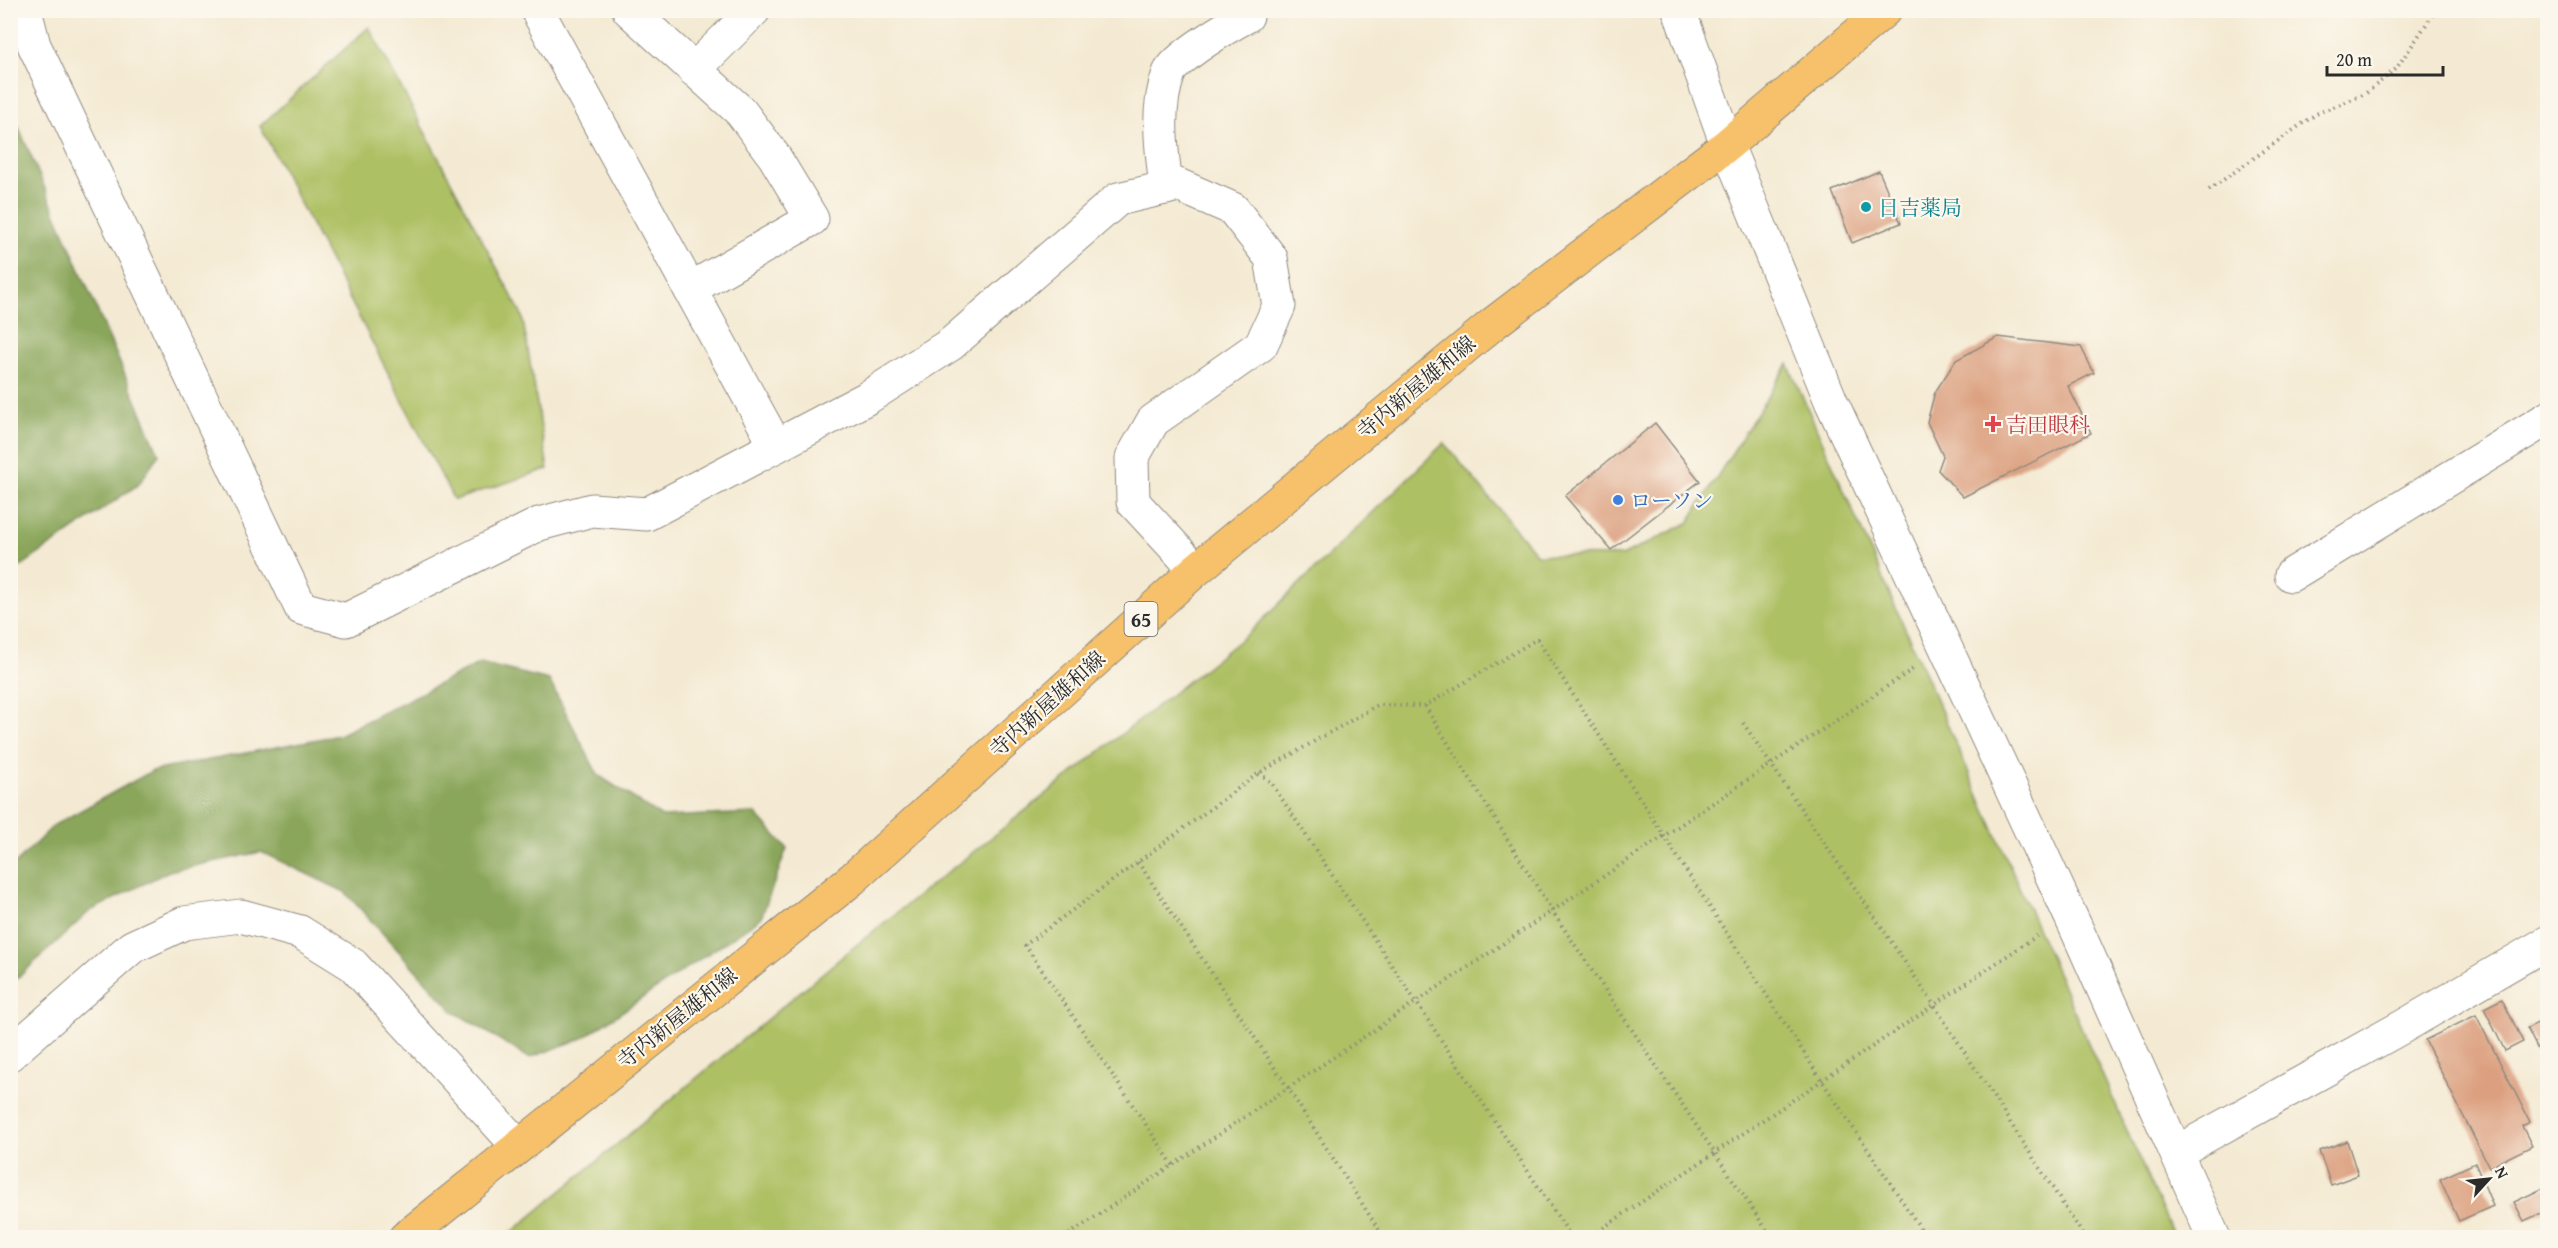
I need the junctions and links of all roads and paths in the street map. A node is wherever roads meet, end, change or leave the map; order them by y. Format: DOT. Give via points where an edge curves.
graph roads {
  1 [pos="26,10"];
  2 [pos="537,10"];
  3 [pos="629,10"];
  4 [pos="754,10"];
  5 [pos="1679,10"];
  6 [pos="1885,10"];
  7 [pos="2436,10"];
  8 [pos="1247,16"];
  9 [pos="694,70"];
  10 [pos="1727,145"];
  11 [pos="1166,188"];
  12 [pos="2209,190"];
  13 [pos="690,290"];
  14 [pos="2547,418"];
  15 [pos="776,446"];
  16 [pos="1196,570"];
  17 [pos="2291,575"];
  18 [pos="1946,646"];
  19 [pos="1425,706"];
  20 [pos="1743,723"];
  21 [pos="1770,764"];
  22 [pos="1259,773"];
  23 [pos="1663,837"];
  24 [pos="1138,862"];
  25 [pos="1552,911"];
  26 [pos="2069,914"];
  27 [pos="2547,942"];
  28 [pos="1416,1003"];
  29 [pos="1934,1005"];
  30 [pos="10,1054"];
  31 [pos="1822,1081"];
  32 [pos="1288,1088"];
  33 [pos="518,1146"];
  34 [pos="1715,1152"];
  35 [pos="2177,1152"];
  36 [pos="1173,1165"];
  37 [pos="405,1238"];
  38 [pos="1064,1238"];
  39 [pos="1384,1238"];
  40 [pos="1572,1238"];
  41 [pos="1588,1238"];
  42 [pos="1772,1238"];
  43 [pos="1927,1238"];
  44 [pos="2085,1238"];
  45 [pos="2214,1238"];
  1 -- 15 [label="street" via="34,45 301,608 346,620 539,524 592,510 647,514"];
  2 -- 13 [label="street"];
  3 -- 9 [label="street"];
  4 -- 9 [label="street"];
  5 -- 10 [label="street"];
  6 -- 10 [label="main road, 寺内新屋雄和線 / 65"];
  7 -- 12 [label="path" via="2396,69 2365,94 2316,114"];
  8 -- 11 [label="street" via="1215,32 1170,71 1159,124"];
  9 -- 13 [label="street" via="741,112 774,156 812,219"];
  10 -- 16 [label="main road, 寺内新屋雄和線 / 65" via="1494,323"];
  10 -- 18 [label="street" via="1831,401"];
  11 -- 15 [label="street" via="1119,199 951,344 867,398"];
  11 -- 16 [label="street" via="1178,185 1233,209 1271,258 1280,306 1261,345 1153,421 1132,458 1133,502"];
  13 -- 15 [label="street"];
  14 -- 17 [label="street"];
  16 -- 33 [label="main road, 寺内新屋雄和線 / 65" via="851,880"];
  18 -- 21 [label="path"];
  18 -- 26 [label="street"];
  19 -- 22 [label="path" via="1378,705"];
  19 -- 23 [label="path" via="1537,639"];
  19 -- 25 [label="path"];
  20 -- 21 [label="path"];
  21 -- 23 [label="path"];
  21 -- 29 [label="path"];
  22 -- 24 [label="path"];
  22 -- 28 [label="path" via="1270,781"];
  23 -- 25 [label="path"];
  23 -- 31 [label="path"];
  24 -- 32 [label="path"];
  24 -- 36 [label="path" via="1025,945"];
  25 -- 28 [label="path"];
  25 -- 34 [label="path"];
  26 -- 29 [label="path"];
  26 -- 35 [label="street"];
  27 -- 35 [label="street"];
  28 -- 32 [label="path"];
  28 -- 40 [label="path"];
  29 -- 31 [label="path"];
  29 -- 44 [label="path"];
  30 -- 33 [label="street" via="132,947 184,923 241,916 300,932 353,965"];
  31 -- 34 [label="path"];
  31 -- 43 [label="path"];
  32 -- 36 [label="path"];
  32 -- 39 [label="path"];
  33 -- 37 [label="main road, 寺内新屋雄和線 / 65"];
  34 -- 41 [label="path"];
  34 -- 42 [label="path"];
  35 -- 45 [label="street"];
  36 -- 38 [label="path"];
}
